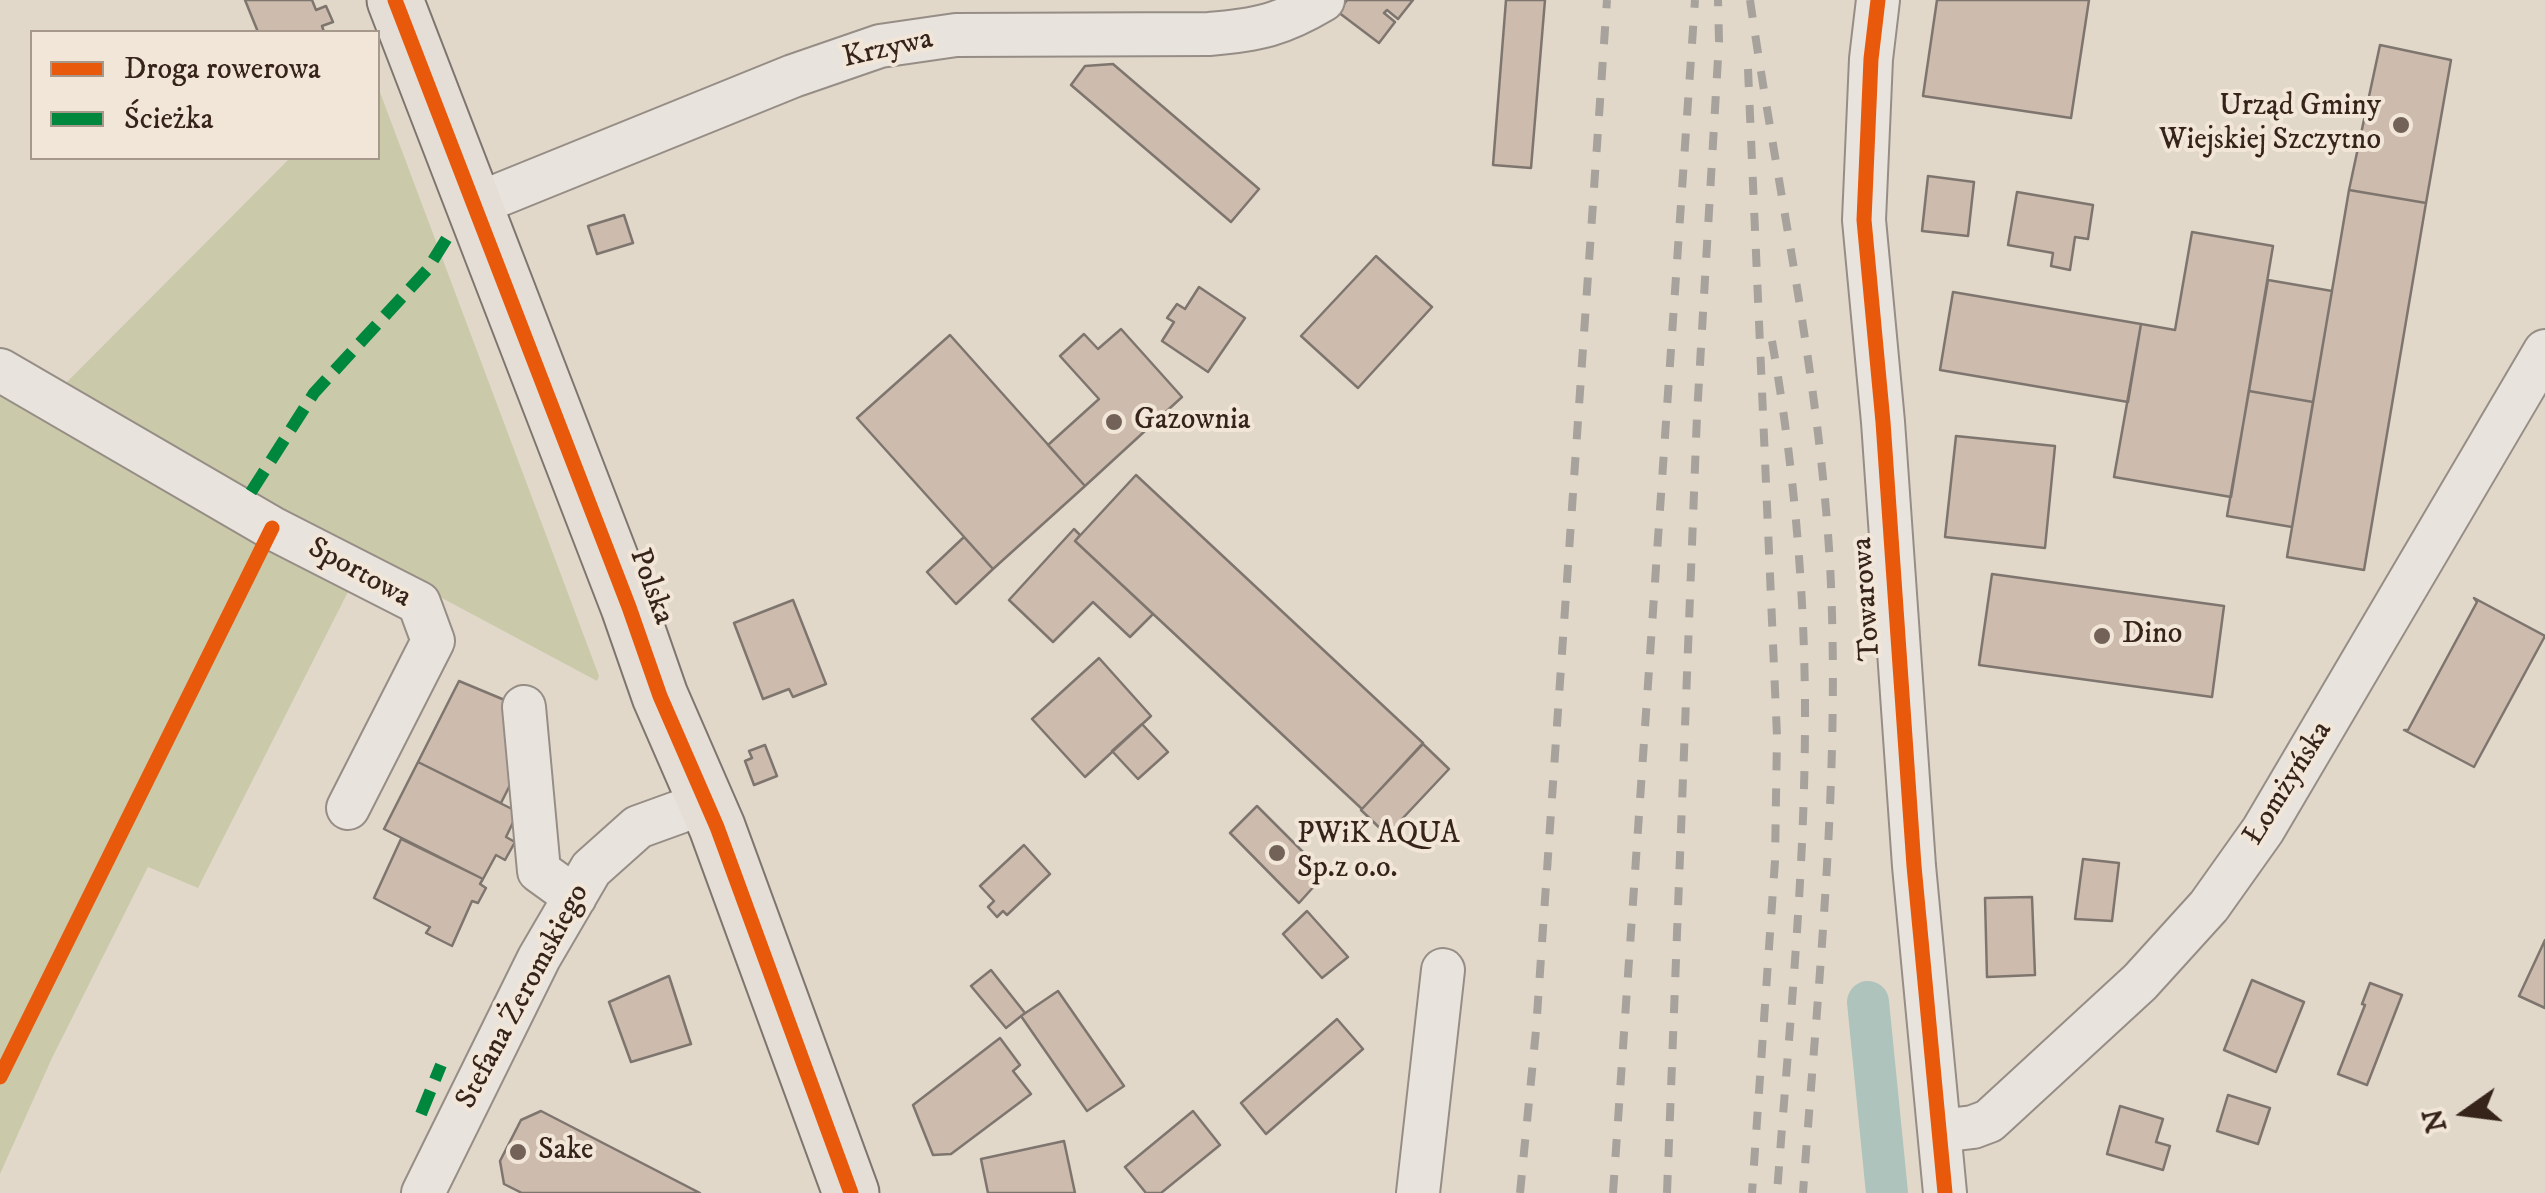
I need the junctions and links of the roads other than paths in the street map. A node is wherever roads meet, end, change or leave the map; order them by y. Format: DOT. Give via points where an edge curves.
graph roads {
  1 [pos="396,0"];
  2 [pos="1324,0"];
  3 [pos="1878,0"];
  4 [pos="472,206"];
  5 [pos="2545,351"];
  6 [pos="0,370"];
  7 [pos="524,707"];
  8 [pos="707,802"];
  9 [pos="348,808"];
  10 [pos="575,897"];
  11 [pos="1443,970"];
  12 [pos="1940,1130"];
  13 [pos="429,1191"];
  14 [pos="851,1193"];
  15 [pos="1418,1193"];
  16 [pos="1945,1193"];
  1 -- 4 [label="main road, Polska"];
  2 -- 4 [label="street, Krzywa" via="1288,21 1250,31 956,35 880,46"];
  3 -- 12 [label="street, Towarowa" via="1864,220"];
  4 -- 8 [label="main road, Polska"];
  5 -- 12 [label="street, Łomżyńska" via="2264,830 2209,906 2140,982 1989,1121"];
  6 -- 9 [label="street, Sportowa" via="272,528 419,603 433,641"];
  7 -- 10 [label="street" via="539,871"];
  8 -- 10 [label="street, Stefana Żeromskiego" via="638,827 591,870"];
  8 -- 14 [label="main road, Polska"];
  10 -- 13 [label="street, Stefana Żeromskiego" via="539,958"];
  11 -- 15 [label="street"];
  12 -- 16 [label="street, Towarowa"];
}
